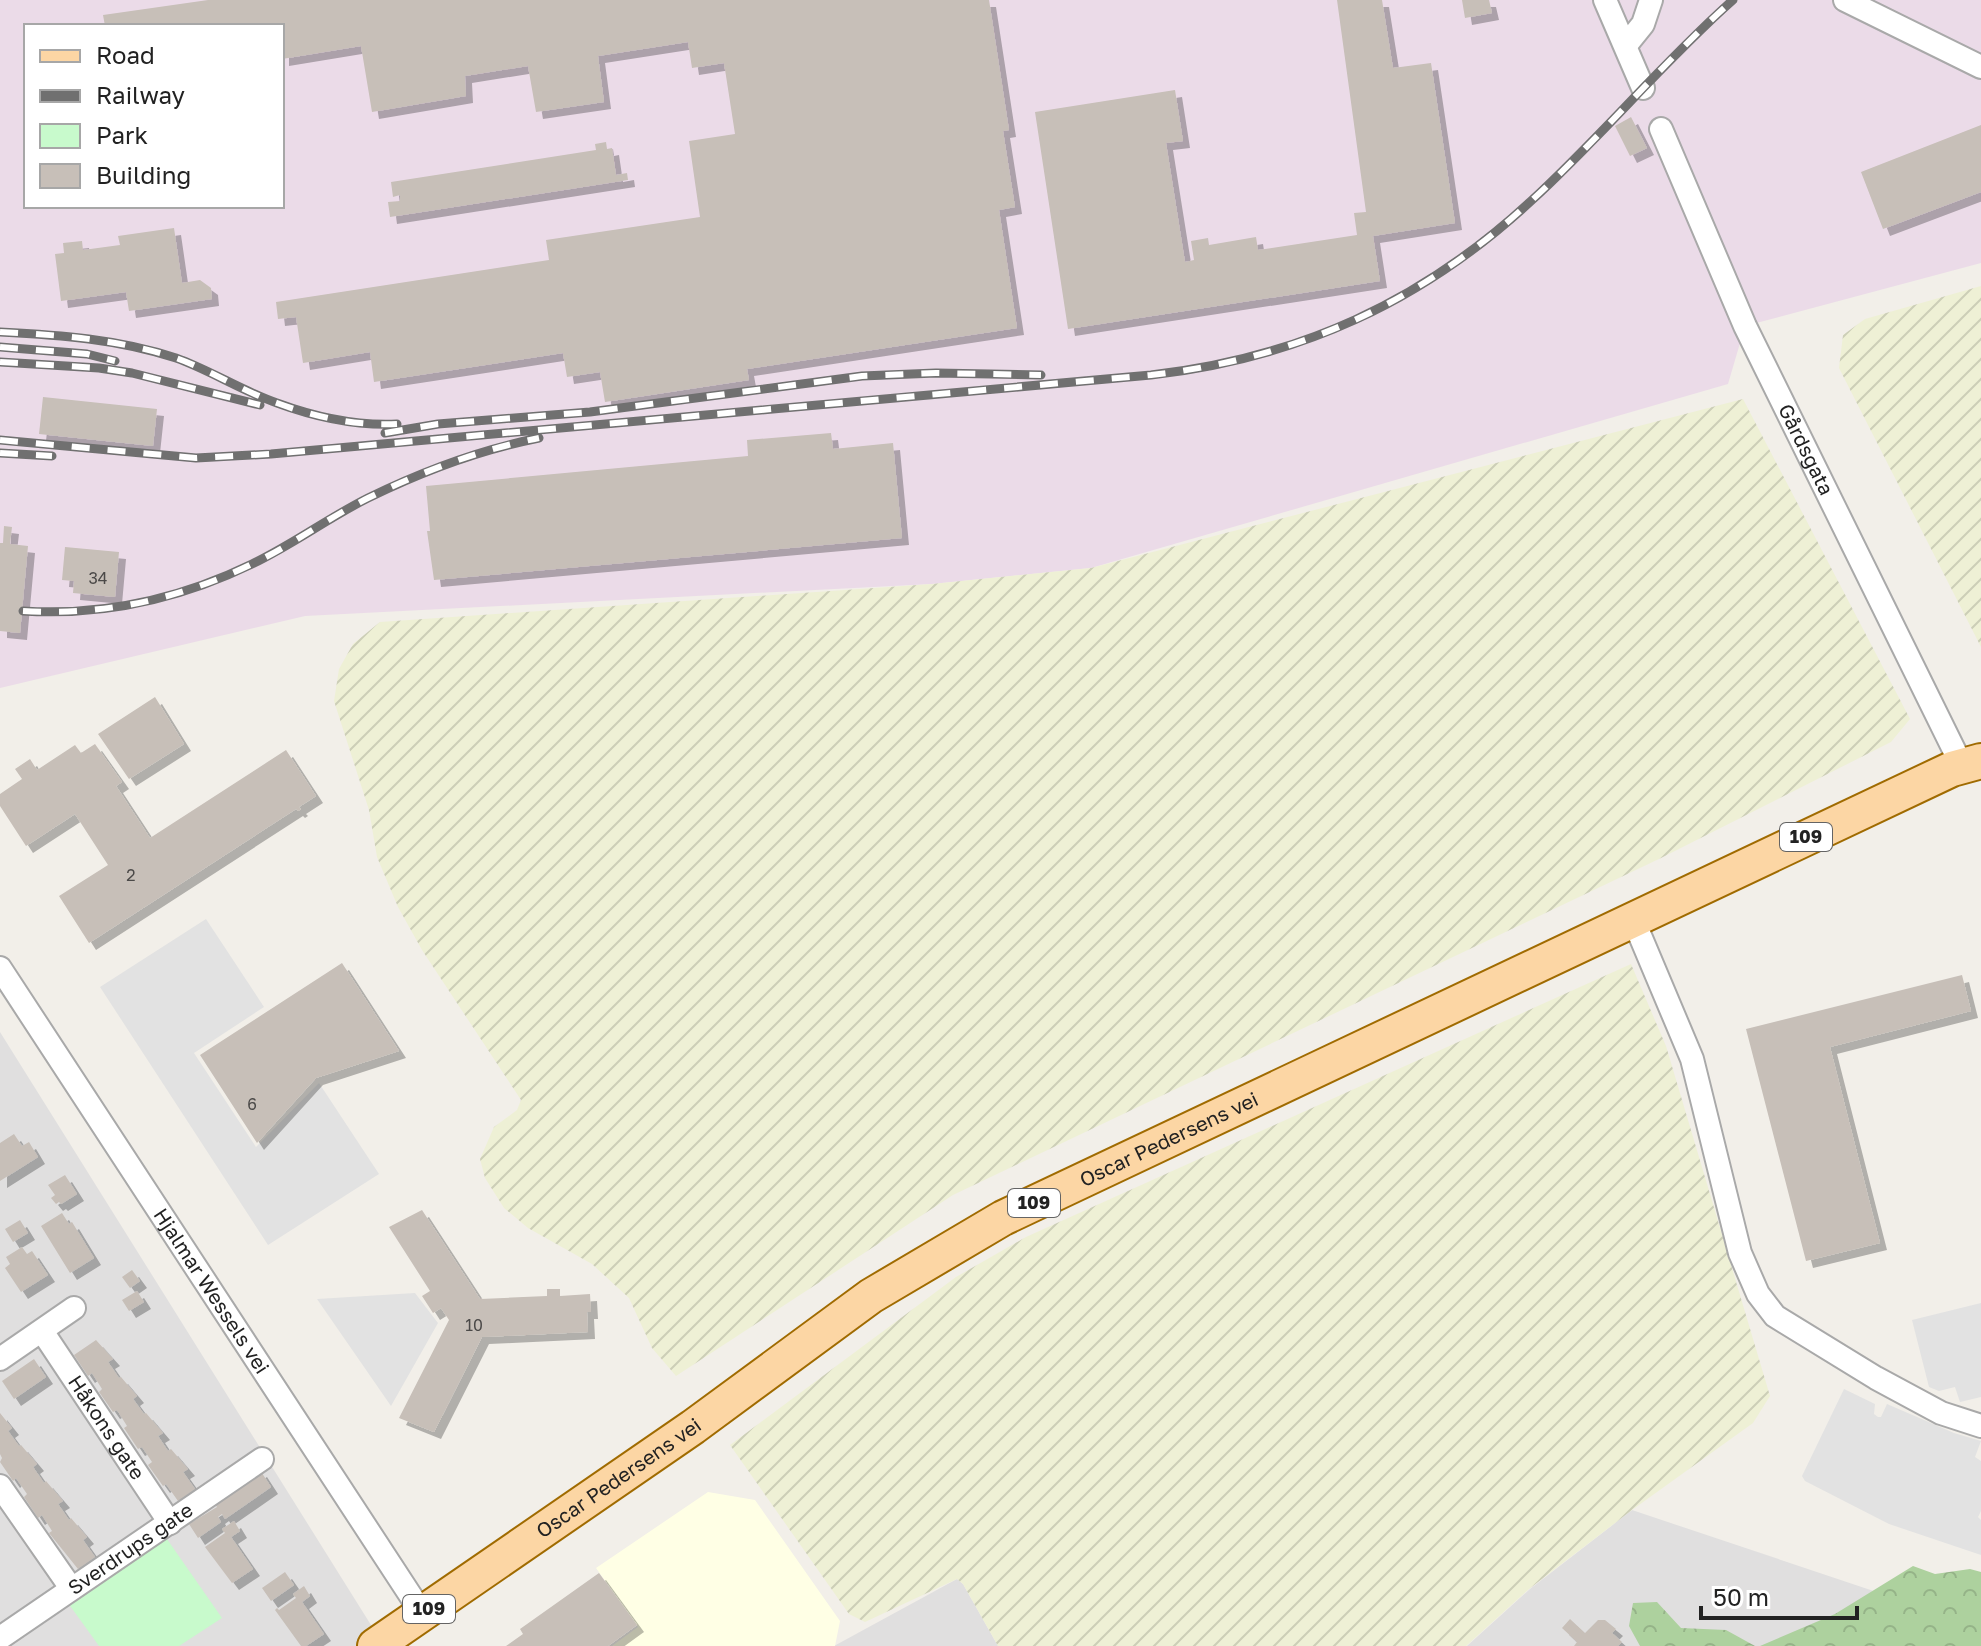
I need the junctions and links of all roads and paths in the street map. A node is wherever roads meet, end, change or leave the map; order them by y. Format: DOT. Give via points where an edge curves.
graph roads {
  1 [pos="1605,0"];
  2 [pos="1651,0"];
  3 [pos="1845,0"];
  4 [pos="1626,45"];
  5 [pos="1981,67"];
  6 [pos="1643,88"];
  7 [pos="1661,129"];
  8 [pos="1971,764"];
  9 [pos="1633,919"];
  10 [pos="0,968"];
  11 [pos="74,1308"];
  12 [pos="42,1331"];
  13 [pos="0,1359"];
  14 [pos="1981,1426"];
  15 [pos="262,1459"];
  16 [pos="0,1486"];
  17 [pos="170,1523"];
  18 [pos="71,1588"];
  19 [pos="403,1633"];
  20 [pos="0,1638"];
  1 -- 4 [label="street"];
  2 -- 4 [label="street" via="1643,24"];
  3 -- 5 [label="street"];
  4 -- 6 [label="street"];
  7 -- 8 [label="street, Gårdsgata" via="1745,326 1943,723"];
  8 -- 9 [label="main road, Oscar Pedersens vei / 109"];
  9 -- 14 [label="street" via="1692,1059 1740,1253 1758,1294 1775,1316 1876,1378 1941,1413"];
  9 -- 19 [label="main road, Oscar Pedersens vei / 109" via="949,1248 871,1296"];
  10 -- 19 [label="street, Hjalmar Wessels vei"];
  11 -- 12 [label="street"];
  12 -- 13 [label="street"];
  12 -- 17 [label="street, Håkons gate"];
  15 -- 17 [label="street, Sverdrups gate"];
  16 -- 18 [label="street"];
  17 -- 18 [label="street, Sverdrups gate"];
  18 -- 20 [label="street, Sverdrups gate"];
}
